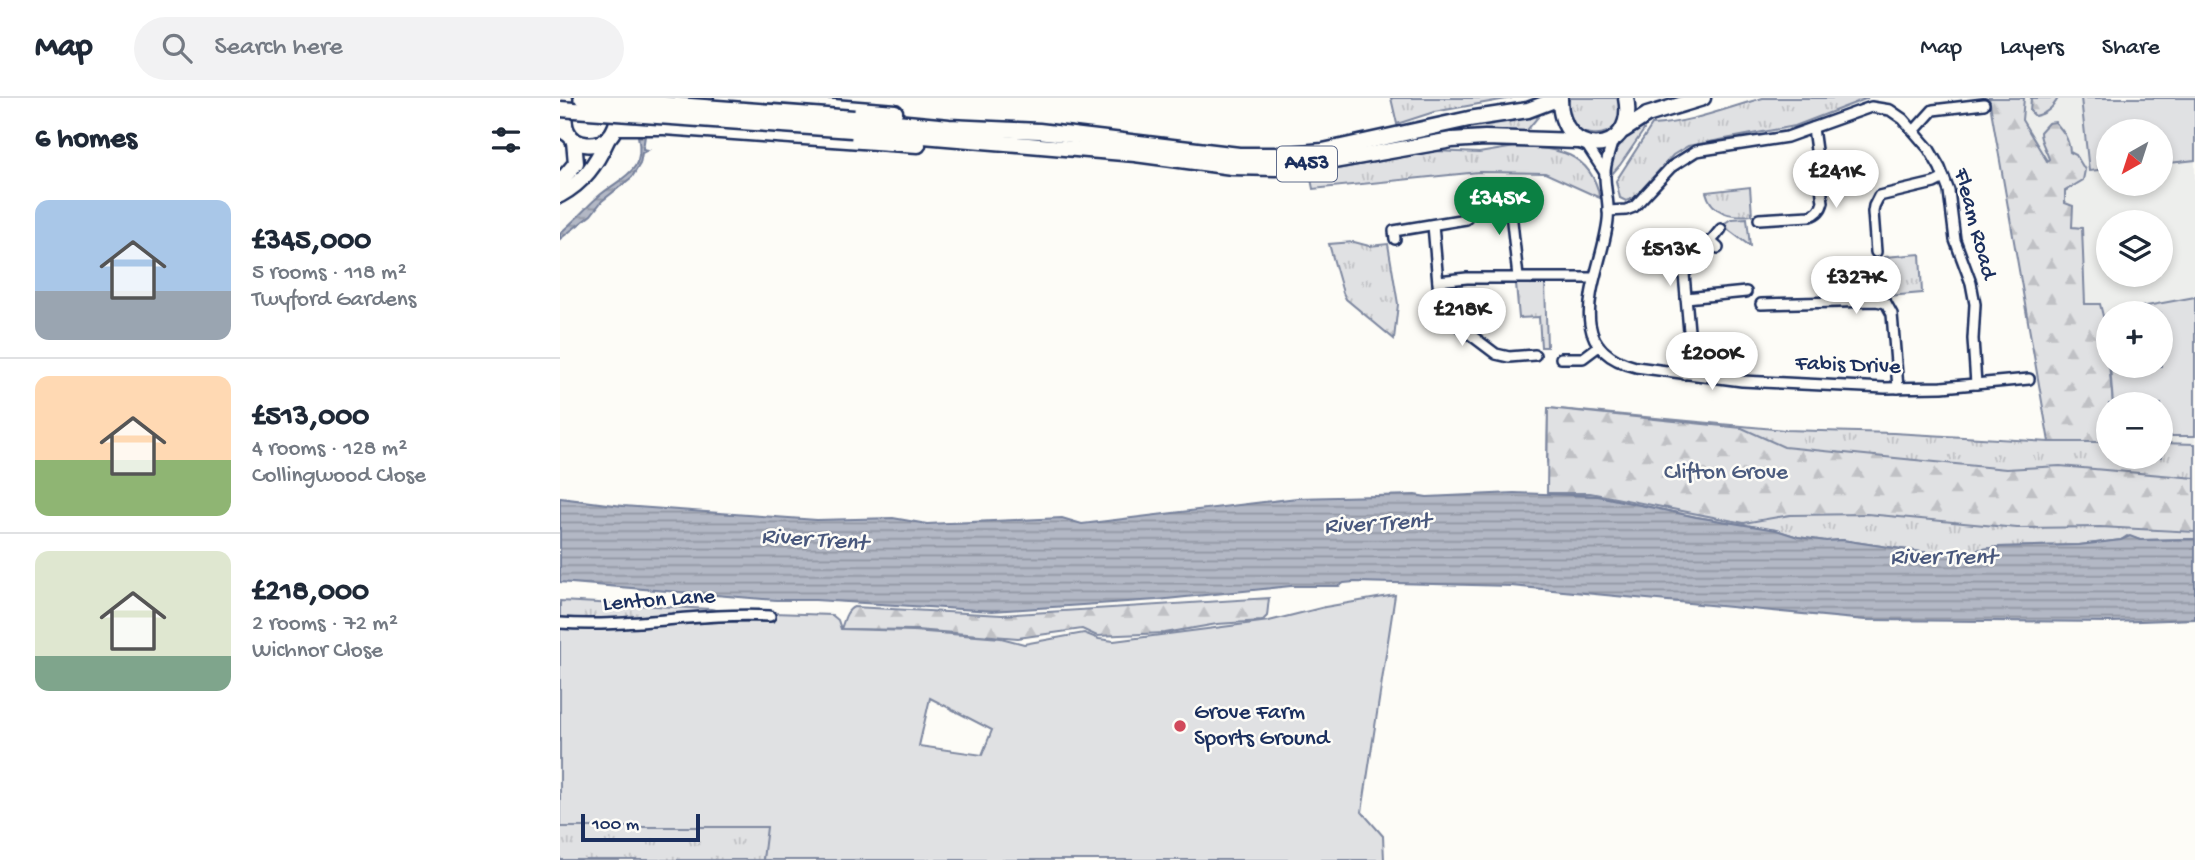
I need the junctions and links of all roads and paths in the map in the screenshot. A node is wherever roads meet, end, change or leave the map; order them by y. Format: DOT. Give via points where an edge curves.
graph roads {
  1 [pos="565,98"];
  2 [pos="582,98"];
  3 [pos="619,98"];
  4 [pos="722,98"];
  5 [pos="1560,98"];
  6 [pos="1626,98"];
  7 [pos="1703,98"];
  8 [pos="1977,102"];
  9 [pos="560,109"];
  10 [pos="853,124"];
  11 [pos="616,127"];
  12 [pos="1813,128"];
  13 [pos="1914,131"];
  14 [pos="567,135"];
  15 [pos="1616,137"];
  16 [pos="1037,138"];
  17 [pos="607,140"];
  18 [pos="1582,143"];
  19 [pos="1605,173"];
  20 [pos="1944,178"];
  21 [pos="560,182"];
  22 [pos="560,195"];
  23 [pos="1513,199"];
  24 [pos="1608,211"];
  25 [pos="1466,219"];
  26 [pos="1765,221"];
  27 [pos="1433,225"];
  28 [pos="1721,229"];
  29 [pos="1395,239"];
  30 [pos="1710,241"];
  31 [pos="1873,247"];
  32 [pos="1718,248"];
  33 [pos="1518,277"];
  34 [pos="1593,278"];
  35 [pos="1438,281"];
  36 [pos="1746,292"];
  37 [pos="1686,298"];
  38 [pos="1761,304"];
  39 [pos="1599,346"];
  40 [pos="1535,355"];
  41 [pos="1566,355"];
  42 [pos="1684,374"];
  43 [pos="2023,383"];
  44 [pos="1976,384"];
  45 [pos="1898,388"];
  46 [pos="765,616"];
  47 [pos="560,623"];
  1 -- 14 [label="main road"];
  2 -- 10 [label="main road, A453, bridge"];
  3 -- 11 [label="main road"];
  4 -- 16 [label="main road" via="873,110"];
  5 -- 16 [label="main road, A453" via="1528,110 1323,151 1277,155"];
  5 -- 18 [label="main road" via="1563,123"];
  6 -- 15 [label="main road" via="1628,117"];
  7 -- 15 [label="main road" via="1647,115"];
  8 -- 13 [label="street" via="1933,110"];
  9 -- 10 [label="main road, A453, bridge"];
  10 -- 16 [label="main road, A453"];
  11 -- 16 [label="main road" via="943,146"];
  11 -- 17 [label="main road"];
  12 -- 13 [label="street, Fleam Road" via="1878,107 1896,113"];
  12 -- 24 [label="street, Fleam Road" via="1787,137 1696,151 1671,167 1634,207"];
  12 -- 26 [label="street" via="1822,206 1810,216"];
  13 -- 20 [label="street, Fleam Road"];
  14 -- 17 [label="main road" via="592,145"];
  14 -- 21 [label="main road" via="576,163"];
  15 -- 18 [label="main road" via="1595,145"];
  15 -- 19 [label="street"];
  16 -- 18 [label="main road, A453" via="1232,167 1276,168 1452,140"];
  17 -- 22 [label="main road" via="592,169"];
  18 -- 19 [label="street"];
  19 -- 24 [label="street"];
  20 -- 31 [label="street" via="1879,197 1873,212"];
  20 -- 44 [label="street, Fleam Road" via="1955,240 1975,304"];
  23 -- 33 [label="street"];
  24 -- 34 [label="street"];
  25 -- 27 [label="street" via="1455,225"];
  27 -- 29 [label="street" via="1394,231"];
  27 -- 35 [label="street"];
  28 -- 30 [label="street"];
  30 -- 32 [label="street"];
  30 -- 37 [label="street" via="1685,270"];
  33 -- 34 [label="street"];
  33 -- 35 [label="street"];
  34 -- 39 [label="street" via="1591,324"];
  35 -- 40 [label="street" via="1441,310 1447,318 1496,354 1525,360"];
  36 -- 37 [label="street" via="1735,298"];
  37 -- 42 [label="street" via="1689,339"];
  38 -- 45 [label="street" via="1885,303 1892,314"];
  39 -- 41 [label="street" via="1583,358"];
  39 -- 42 [label="street, Fabis Drive" via="1627,365"];
  42 -- 45 [label="street, Fabis Drive"];
  43 -- 44 [label="street, Fabis Drive"];
  44 -- 45 [label="street, Fabis Drive"];
  46 -- 47 [label="street, Lenton Lane"];
}
